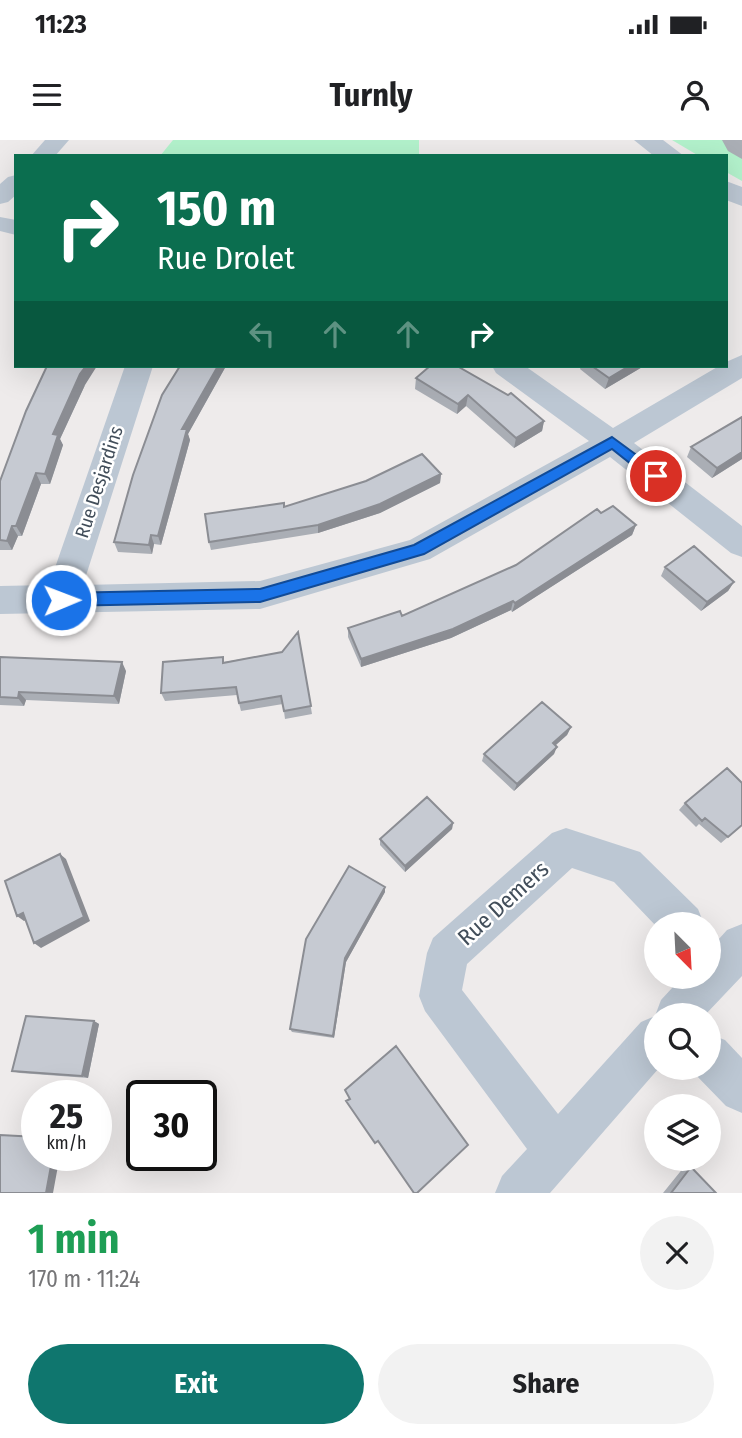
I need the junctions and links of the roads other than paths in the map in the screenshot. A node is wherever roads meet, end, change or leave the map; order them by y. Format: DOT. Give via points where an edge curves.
graph roads {
  1 [pos="58,140"];
  2 [pos="646,140"];
  3 [pos="44,154"];
  4 [pos="669,154"];
  5 [pos="14,184"];
  6 [pos="0,197"];
  7 [pos="742,365"];
  8 [pos="138,368"];
  9 [pos="509,368"];
  10 [pos="612,442"];
  11 [pos="742,544"];
  12 [pos="0,600"];
  13 [pos="61,600"];
  14 [pos="671,912"];
  15 [pos="725,953"];
  16 [pos="685,1003"];
  17 [pos="644,1052"];
  18 [pos="721,1068"];
  19 [pos="742,1090"];
  20 [pos="557,1151"];
  21 [pos="519,1193"];
  1 -- 3 [label="street"];
  2 -- 4 [label="street"];
  5 -- 6 [label="street"];
  7 -- 10 [label="street"];
  8 -- 13 [label="street, Rue Desjardins"];
  9 -- 10 [label="street"];
  10 -- 11 [label="street"];
  10 -- 13 [label="street" via="419,550 260,595"];
  12 -- 13 [label="street"];
  14 -- 20 [label="street, Rue Demers" via="626,866 566,847 448,953 440,996"];
  15 -- 16 [label="street"];
  17 -- 20 [label="street"];
  18 -- 19 [label="street"];
  20 -- 21 [label="street"];
}
